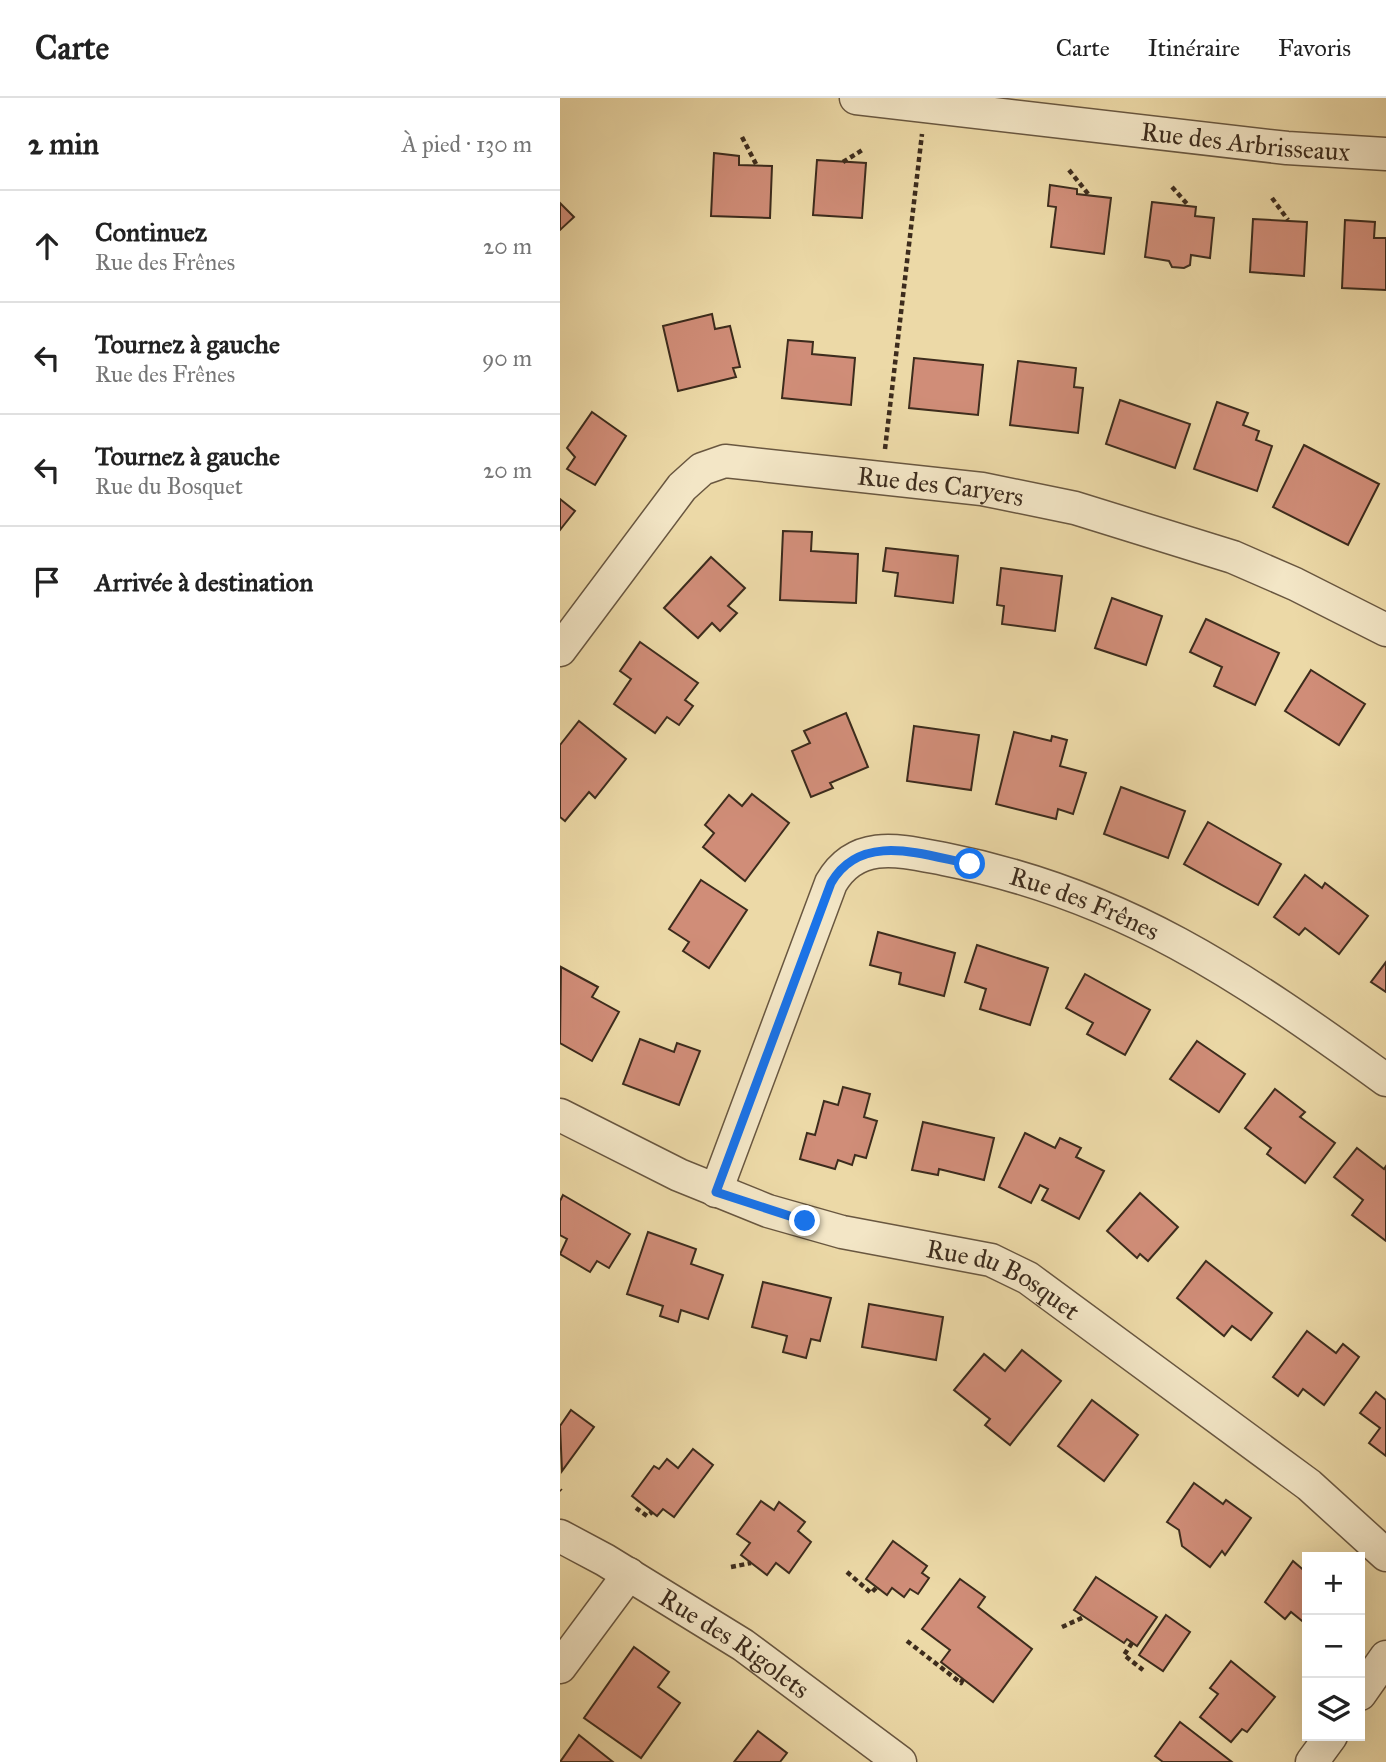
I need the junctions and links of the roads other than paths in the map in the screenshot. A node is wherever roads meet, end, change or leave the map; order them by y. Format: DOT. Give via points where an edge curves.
graph roads {
  1 [pos="856,98"];
  2 [pos="1386,154"];
  3 [pos="1386,630"];
  4 [pos="560,650"];
  5 [pos="1386,1080"];
  6 [pos="560,1115"];
  7 [pos="716,1192"];
  8 [pos="560,1536"];
  9 [pos="1386,1555"];
  10 [pos="629,1574"];
  11 [pos="1386,1657"];
  12 [pos="560,1667"];
  13 [pos="1365,1687"];
  14 [pos="1327,1741"];
  15 [pos="900,1762"];
  16 [pos="1312,1762"];
  1 -- 2 [label="street, Rue des Arbrisseaux" via="1276,147"];
  3 -- 4 [label="street, Rue des Caryers" via="1243,562 1075,508 982,489 725,461 702,469 682,487"];
  5 -- 7 [label="street, Rue des Frênes" via="1248,982 1126,916 995,871 874,850 849,861 831,883"];
  6 -- 7 [label="street, Rue du Bosquet"];
  7 -- 9 [label="street, Rue du Bosquet" via="842,1231 990,1260 1028,1278 1309,1485"];
  8 -- 10 [label="street, Rue des Rigolets"];
  10 -- 12 [label="street"];
  10 -- 15 [label="street, Rue des Rigolets" via="743,1646"];
  11 -- 13 [label="street"];
  14 -- 16 [label="street"];
}
